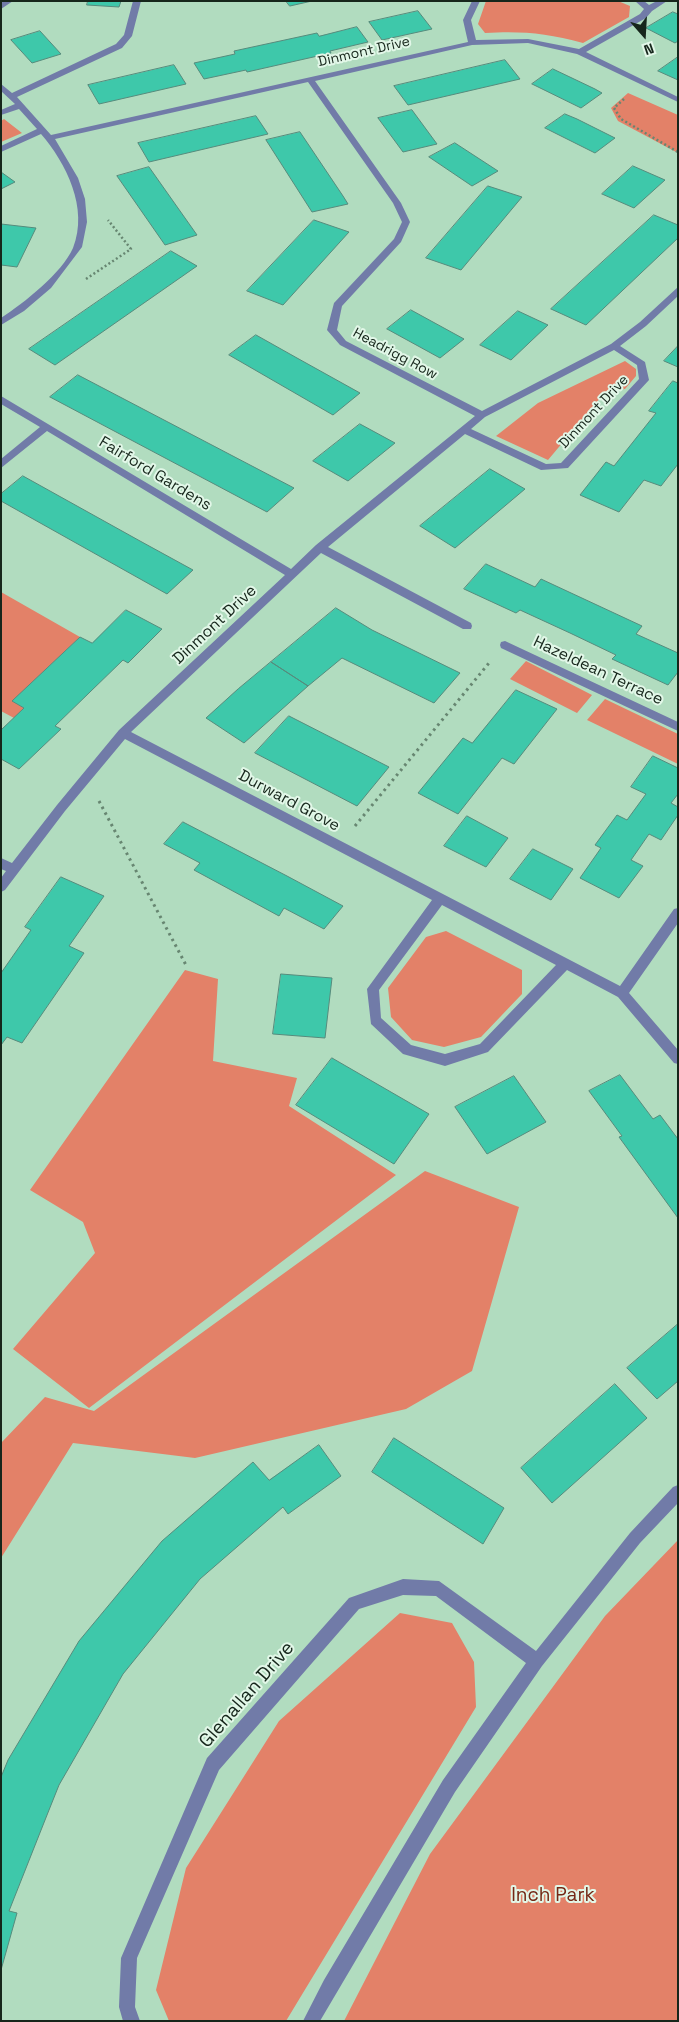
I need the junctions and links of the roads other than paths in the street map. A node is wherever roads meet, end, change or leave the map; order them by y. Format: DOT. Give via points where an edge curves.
graph roads {
  1 [pos="9,1"];
  2 [pos="137,1"];
  3 [pos="476,1"];
  4 [pos="639,1"];
  5 [pos="663,1"];
  6 [pos="1,7"];
  7 [pos="649,9"];
  8 [pos="472,43"];
  9 [pos="580,52"];
  10 [pos="310,79"];
  11 [pos="1,86"];
  12 [pos="12,96"];
  13 [pos="678,100"];
  14 [pos="20,105"];
  15 [pos="1,113"];
  16 [pos="42,130"];
  17 [pos="49,138"];
  18 [pos="1,149"];
  19 [pos="678,290"];
  20 [pos="1,322"];
  21 [pos="614,346"];
  22 [pos="1,399"];
  23 [pos="482,415"];
  24 [pos="47,426"];
  25 [pos="465,430"];
  26 [pos="1,465"];
  27 [pos="320,548"];
  28 [pos="293,575"];
  29 [pos="467,626"];
  30 [pos="505,645"];
  31 [pos="678,727"];
  32 [pos="123,733"];
  33 [pos="1,863"];
  34 [pos="14,870"];
  35 [pos="1,887"];
  36 [pos="440,899"];
  37 [pos="678,912"];
  38 [pos="566,963"];
  39 [pos="622,993"];
  40 [pos="678,1059"];
  41 [pos="678,1492"];
  42 [pos="537,1661"];
  43 [pos="132,2021"];
  44 [pos="311,2021"];
  1 -- 6 [label="street"];
  2 -- 12 [label="street" via="128,36 120,46"];
  3 -- 8 [label="street" via="467,20"];
  4 -- 7 [label="street"];
  5 -- 7 [label="street"];
  7 -- 9 [label="street"];
  8 -- 9 [label="street, Dinmont Drive" via="528,41"];
  8 -- 10 [label="street, Dinmont Drive"];
  9 -- 13 [label="street, Dinmont Drive"];
  10 -- 17 [label="street, Dinmont Drive"];
  10 -- 23 [label="street, Headrigg Row" via="397,203 406,222 398,240 337,305 332,330 343,343"];
  11 -- 12 [label="street"];
  12 -- 14 [label="street"];
  14 -- 15 [label="street"];
  14 -- 16 [label="street"];
  16 -- 17 [label="street"];
  16 -- 18 [label="street"];
  17 -- 20 [label="street" via="64,158 78,188 82,215 78,246 59,275 28,305"];
  19 -- 21 [label="street, Dinmont Drive" via="643,324"];
  21 -- 23 [label="street, Dinmont Drive"];
  21 -- 25 [label="street, Dinmont Drive" via="642,364 644,380 564,466 545,468"];
  22 -- 24 [label="street, Fairford Gardens"];
  23 -- 25 [label="street, Dinmont Drive"];
  24 -- 26 [label="street"];
  24 -- 28 [label="street, Fairford Gardens"];
  25 -- 27 [label="street, Dinmont Drive"];
  27 -- 28 [label="street, Dinmont Drive"];
  27 -- 29 [label="street"];
  28 -- 32 [label="street, Dinmont Drive"];
  30 -- 31 [label="street, Hazeldean Terrace"];
  32 -- 34 [label="street, Dinmont Drive"];
  32 -- 36 [label="street, Durward Grove"];
  33 -- 34 [label="street"];
  34 -- 35 [label="street, Dinmont Drive"];
  36 -- 38 [label="street, Durward Grove"];
  36 -- 38 [label="street" via="372,989 375,1020 407,1050 445,1060 484,1048"];
  37 -- 39 [label="street"];
  38 -- 39 [label="street, Durward Grove"];
  39 -- 40 [label="street, Durward Grove"];
  41 -- 42 [label="street" via="635,1538"];
  42 -- 43 [label="street, Glenallan Drive" via="439,1590 403,1587 354,1603 213,1764 130,1958 127,2007"];
  42 -- 44 [label="street" via="449,1786"];
}
